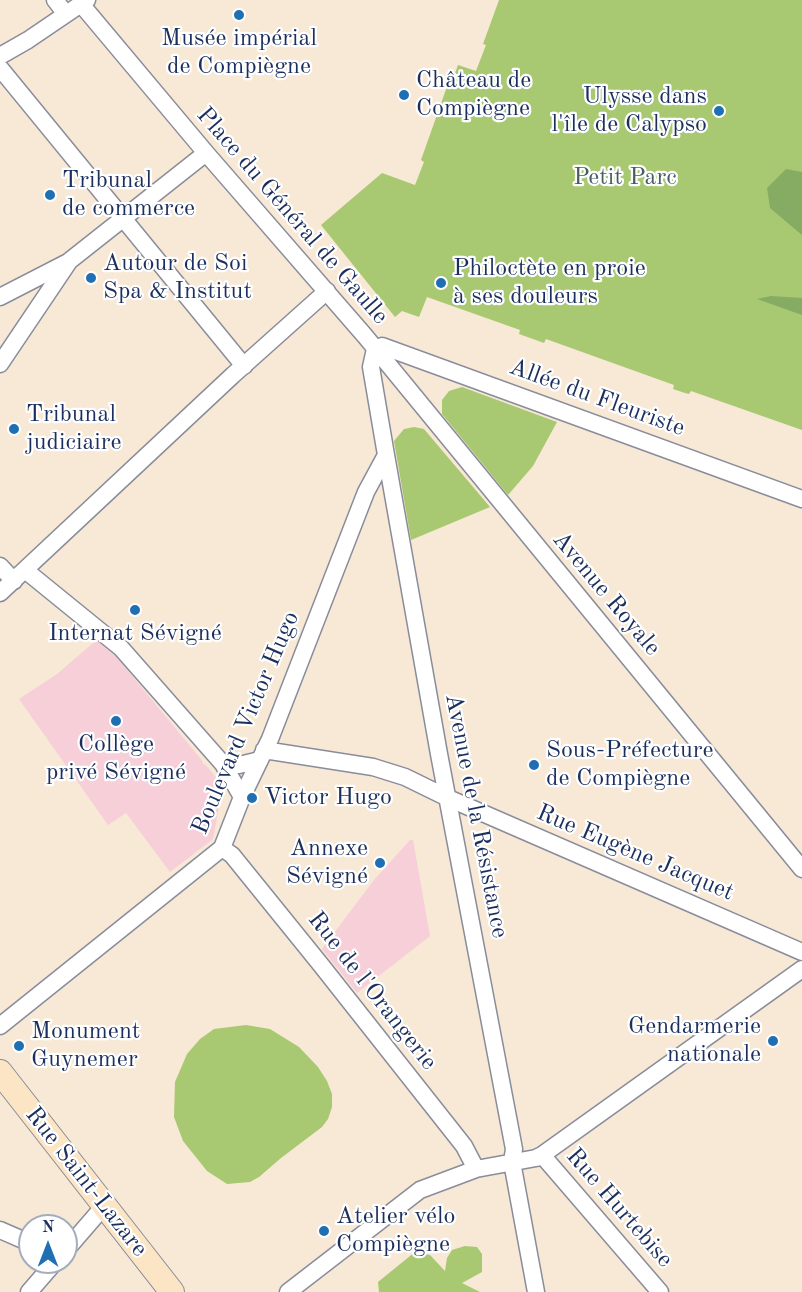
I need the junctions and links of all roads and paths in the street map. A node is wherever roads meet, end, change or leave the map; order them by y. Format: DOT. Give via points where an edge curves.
graph roads {
  1 [pos="55,0"];
  2 [pos="84,2"];
  3 [pos="66,14"];
  4 [pos="0,56"];
  5 [pos="0,68"];
  6 [pos="206,153"];
  7 [pos="123,219"];
  8 [pos="68,262"];
  9 [pos="327,291"];
  10 [pos="0,297"];
  11 [pos="375,349"];
  12 [pos="0,364"];
  13 [pos="244,366"];
  14 [pos="386,455"];
  15 [pos="802,499"];
  16 [pos="0,566"];
  17 [pos="20,575"];
  18 [pos="0,592"];
  19 [pos="262,755"];
  20 [pos="224,764"];
  21 [pos="242,797"];
  22 [pos="448,798"];
  23 [pos="222,848"];
  24 [pos="802,869"];
  25 [pos="802,952"];
  26 [pos="802,969"];
  27 [pos="0,1026"];
  28 [pos="0,1072"];
  29 [pos="542,1155"];
  30 [pos="512,1162"];
  31 [pos="476,1169"];
  32 [pos="104,1206"];
  33 [pos="0,1230"];
  34 [pos="78,1236"];
  35 [pos="18,1238"];
  36 [pos="45,1274"];
  37 [pos="29,1292"];
  38 [pos="172,1292"];
  39 [pos="288,1292"];
  40 [pos="536,1292"];
  41 [pos="660,1292"];
  1 -- 3 [label="street"];
  2 -- 3 [label="street"];
  2 -- 6 [label="street, Place du Général de Gaulle"];
  3 -- 4 [label="street"];
  5 -- 7 [label="street"];
  6 -- 7 [label="street"];
  6 -- 9 [label="street, Place du Général de Gaulle"];
  7 -- 8 [label="street"];
  7 -- 13 [label="street"];
  8 -- 10 [label="street"];
  8 -- 12 [label="street"];
  9 -- 11 [label="street, Place du Général de Gaulle"];
  9 -- 13 [label="street"];
  11 -- 14 [label="street, Avenue de la Résistance" via="371,367"];
  11 -- 15 [label="street, Allée du Fleuriste" via="382,346"];
  11 -- 24 [label="street, Avenue Royale"];
  13 -- 17 [label="street"];
  14 -- 19 [label="street, Boulevard Victor Hugo" via="366,492"];
  14 -- 22 [label="street, Avenue de la Résistance"];
  16 -- 17 [label="street"];
  17 -- 18 [label="street"];
  17 -- 20 [label="street" via="121,648"];
  19 -- 20 [label="street, Rue Eugène Jacquet" via="239,765"];
  19 -- 21 [label="street, Boulevard Victor Hugo"];
  19 -- 22 [label="street, Rue Eugène Jacquet" via="373,766"];
  20 -- 21 [label="street"];
  21 -- 23 [label="street, Boulevard Victor Hugo"];
  22 -- 25 [label="street, Rue Eugène Jacquet"];
  22 -- 30 [label="street, Avenue de la Résistance" via="514,1149"];
  23 -- 27 [label="street, Boulevard Victor Hugo"];
  23 -- 31 [label="street, Rue de l'Orangerie" via="232,855 328,974 464,1146"];
  26 -- 29 [label="street"];
  28 -- 32 [label="main road, Rue Saint-Lazare"];
  29 -- 30 [label="street"];
  29 -- 41 [label="street, Rue Hurtebise"];
  30 -- 31 [label="street"];
  30 -- 40 [label="street, Avenue de la Résistance"];
  31 -- 39 [label="street" via="420,1190"];
  32 -- 34 [label="street"];
  32 -- 38 [label="main road, Rue Saint-Lazare"];
  33 -- 35 [label="street"];
  36 -- 37 [label="street"];
}
